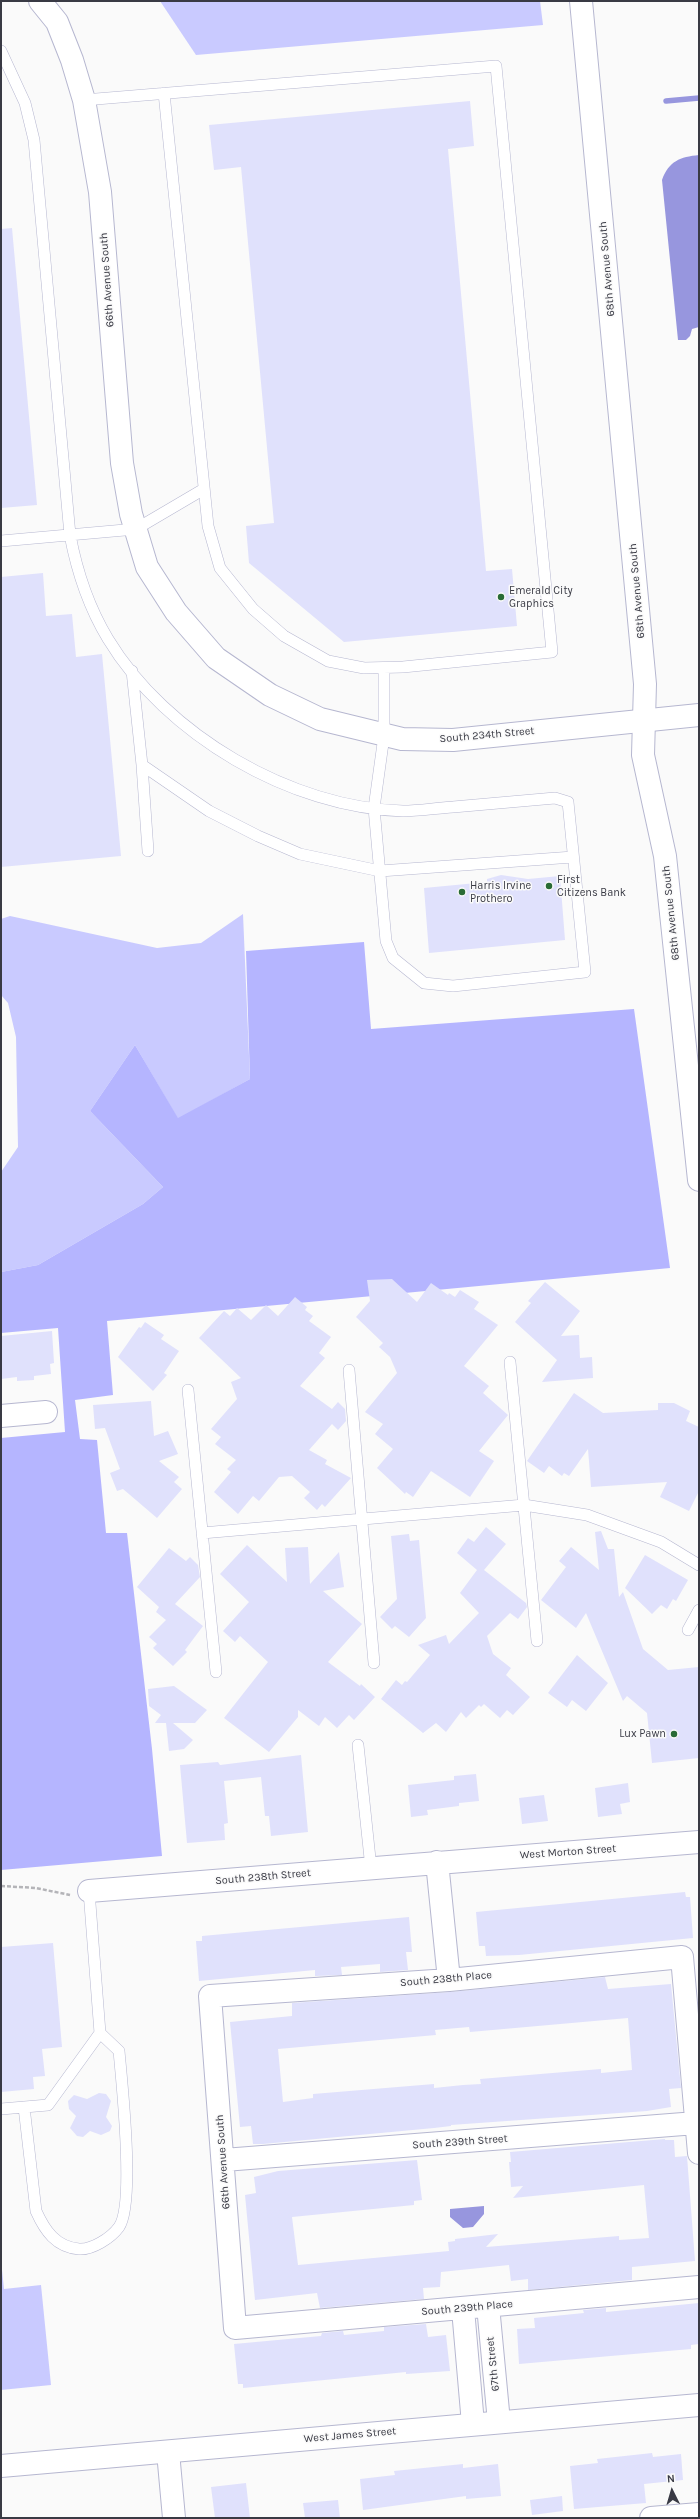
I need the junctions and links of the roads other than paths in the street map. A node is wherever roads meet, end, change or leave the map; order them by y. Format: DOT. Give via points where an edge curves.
graph roads {
  1 [pos="40,1"];
  2 [pos="581,1"];
  3 [pos="1,51"];
  4 [pos="164,93"];
  5 [pos="84,100"];
  6 [pos="204,489"];
  7 [pos="136,529"];
  8 [pos="70,535"];
  9 [pos="1,541"];
  10 [pos="147,567"];
  11 [pos="384,668"];
  12 [pos="132,670"];
  13 [pos="699,715"];
  14 [pos="644,720"];
  15 [pos="384,736"];
  16 [pos="142,765"];
  17 [pos="374,808"];
  18 [pos="148,851"];
  19 [pos="573,857"];
  20 [pos="380,871"];
  21 [pos="699,1180"];
  22 [pos="510,1362"];
  23 [pos="349,1370"];
  24 [pos="188,1390"];
  25 [pos="46,1412"];
  26 [pos="1,1416"];
  27 [pos="524,1505"];
  28 [pos="362,1519"];
  29 [pos="202,1532"];
  30 [pos="699,1565"];
  31 [pos="699,1610"];
  32 [pos="688,1630"];
  33 [pos="537,1642"];
  34 [pos="374,1663"];
  35 [pos="216,1672"];
  36 [pos="358,1745"];
  37 [pos="699,1842"];
  38 [pos="437,1862"];
  39 [pos="370,1868"];
  40 [pos="89,1895"];
  41 [pos="448,1980"];
  42 [pos="210,1996"];
  43 [pos="100,2033"];
  44 [pos="24,2107"];
  45 [pos="1,2109"];
  46 [pos="696,2123"];
  47 [pos="699,2153"];
  48 [pos="224,2160"];
  49 [pos="699,2286"];
  50 [pos="488,2306"];
  51 [pos="463,2309"];
  52 [pos="235,2328"];
  53 [pos="699,2405"];
  54 [pos="499,2422"];
  55 [pos="474,2424"];
  56 [pos="168,2452"];
  57 [pos="1,2466"];
  58 [pos="699,2514"];
  59 [pos="174,2518"];
  60 [pos="651,2518"];
  1 -- 5 [label="street, 66th Avenue South" via="57,22"];
  2 -- 14 [label="street, 68th Avenue South" via="639,610 645,684"];
  3 -- 8 [label="lane" via="25,103 34,140"];
  4 -- 5 [label="lane"];
  4 -- 6 [label="lane"];
  4 -- 11 [label="lane" via="496,66 552,652"];
  5 -- 7 [label="street, 66th Avenue South" via="100,192 122,462"];
  6 -- 7 [label="lane"];
  6 -- 11 [label="lane" via="208,526 220,568 253,609 284,636 328,661 364,668"];
  7 -- 8 [label="lane"];
  7 -- 10 [label="street, 66th Avenue South"];
  8 -- 9 [label="lane"];
  8 -- 12 [label="lane" via="77,573 92,610 108,640"];
  10 -- 15 [label="street, South 234th Street" via="176,612 216,658 277,699 320,718"];
  11 -- 15 [label="lane"];
  12 -- 16 [label="lane"];
  12 -- 17 [label="lane" via="155,700 195,733 252,768 307,793"];
  13 -- 14 [label="street, South 234th Street"];
  14 -- 15 [label="street, South 234th Street" via="453,740"];
  14 -- 21 [label="street, 68th Avenue South" via="643,755 665,856"];
  15 -- 17 [label="lane"];
  16 -- 18 [label="lane"];
  16 -- 20 [label="lane" via="209,811 258,836 300,854"];
  17 -- 19 [label="lane" via="403,811 555,798 568,802"];
  17 -- 20 [label="lane"];
  19 -- 20 [label="lane"];
  19 -- 20 [label="lane" via="585,972 453,986 424,983 393,958 386,941"];
  22 -- 27 [label="lane"];
  23 -- 28 [label="lane"];
  24 -- 29 [label="lane"];
  25 -- 26 [label="street"];
  27 -- 28 [label="lane"];
  27 -- 30 [label="lane" via="587,1515 661,1542"];
  27 -- 33 [label="lane"];
  28 -- 29 [label="lane"];
  28 -- 34 [label="lane"];
  29 -- 35 [label="lane"];
  31 -- 32 [label="lane"];
  36 -- 39 [label="lane"];
  37 -- 38 [label="street, West Morton Street"];
  38 -- 39 [label="street, South 238th Street"];
  38 -- 41 [label="street"];
  39 -- 40 [label="street, South 238th Street"];
  40 -- 43 [label="lane"];
  41 -- 42 [label="street, South 238th Place"];
  41 -- 46 [label="street, South 238th Place" via="682,1957"];
  42 -- 48 [label="street, 66th Avenue South"];
  43 -- 44 [label="lane" via="48,2105"];
  43 -- 44 [label="lane" via="119,2051 126,2139 126,2205 119,2227 108,2237 81,2249 67,2247 50,2237 36,2211"];
  44 -- 45 [label="lane"];
  46 -- 47 [label="street"];
  46 -- 48 [label="street, South 239th Street"];
  48 -- 52 [label="street, 66th Avenue South"];
  49 -- 50 [label="street, South 239th Place"];
  50 -- 51 [label="street, South 239th Place"];
  50 -- 54 [label="street, 67th Street"];
  51 -- 52 [label="street, South 239th Place"];
  51 -- 55 [label="street"];
  53 -- 54 [label="street, West James Street"];
  54 -- 55 [label="street, West James Street"];
  55 -- 56 [label="street, West James Street"];
  56 -- 57 [label="street, West James Street"];
  56 -- 59 [label="street"];
  58 -- 60 [label="street"];
}
